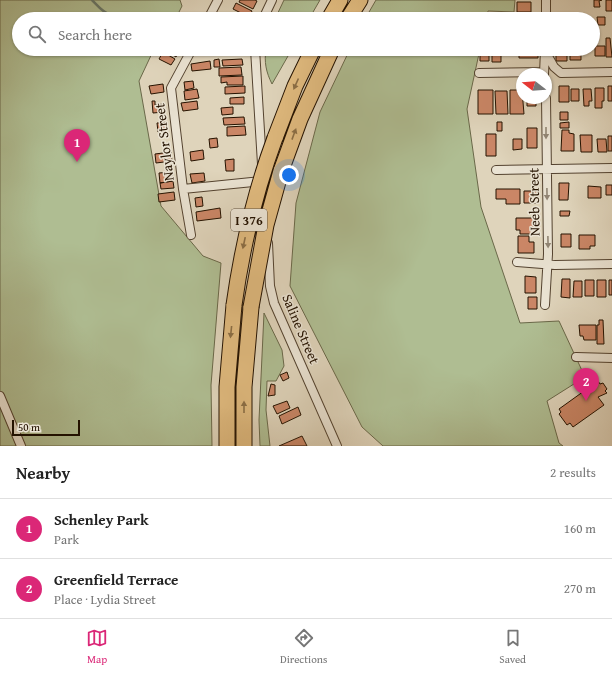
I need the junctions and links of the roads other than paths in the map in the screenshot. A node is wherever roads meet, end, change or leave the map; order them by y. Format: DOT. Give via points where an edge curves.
graph roads {
  1 [pos="218,0"];
  2 [pos="272,0"];
  3 [pos="340,0"];
  4 [pos="360,0"];
  5 [pos="546,0"];
  6 [pos="212,12"];
  7 [pos="266,12"];
  8 [pos="333,12"];
  9 [pos="352,12"];
  10 [pos="546,12"];
  11 [pos="188,56"];
  12 [pos="255,56"];
  13 [pos="310,56"];
  14 [pos="329,56"];
  15 [pos="545,56"];
  16 [pos="548,56"];
  17 [pos="544,68"];
  18 [pos="612,72"];
  19 [pos="479,73"];
  20 [pos="516,73"];
  21 [pos="546,104"];
  22 [pos="546,168"];
  23 [pos="612,168"];
  24 [pos="496,170"];
  25 [pos="264,181"];
  26 [pos="183,189"];
  27 [pos="191,236"];
  28 [pos="516,262"];
  29 [pos="546,263"];
  30 [pos="612,264"];
  31 [pos="546,305"];
  32 [pos="576,357"];
  33 [pos="612,358"];
  34 [pos="0,396"];
  35 [pos="20,446"];
  36 [pos="227,446"];
  37 [pos="244,446"];
  38 [pos="337,446"];
  1 -- 6 [label="street"];
  2 -- 7 [label="street"];
  3 -- 8 [label="highway"];
  4 -- 9 [label="highway"];
  5 -- 10 [label="street"];
  11 -- 26 [label="street, Naylor Street" via="171,88"];
  12 -- 25 [label="street, Saline Street"];
  13 -- 36 [label="highway, I 376, one-way, bridge" via="274,138 249,220 234,305 227,380"];
  37 -- 14 [label="highway, I 376, one-way, bridge" via="244,388 251,307 264,232 281,171 300,119"];
  15 -- 17 [label="street"];
  16 -- 18 [label="street" via="561,73"];
  19 -- 20 [label="street"];
  21 -- 22 [label="street, Neeb Street, one-way"];
  22 -- 23 [label="street"];
  22 -- 24 [label="street"];
  22 -- 29 [label="street, Neeb Street, one-way"];
  25 -- 26 [label="street"];
  25 -- 38 [label="street, Saline Street" via="272,295"];
  26 -- 27 [label="street, Naylor Street"];
  28 -- 29 [label="street"];
  29 -- 30 [label="street"];
  29 -- 31 [label="street, Neeb Street"];
  32 -- 33 [label="street"];
  34 -- 35 [label="street"];
}
